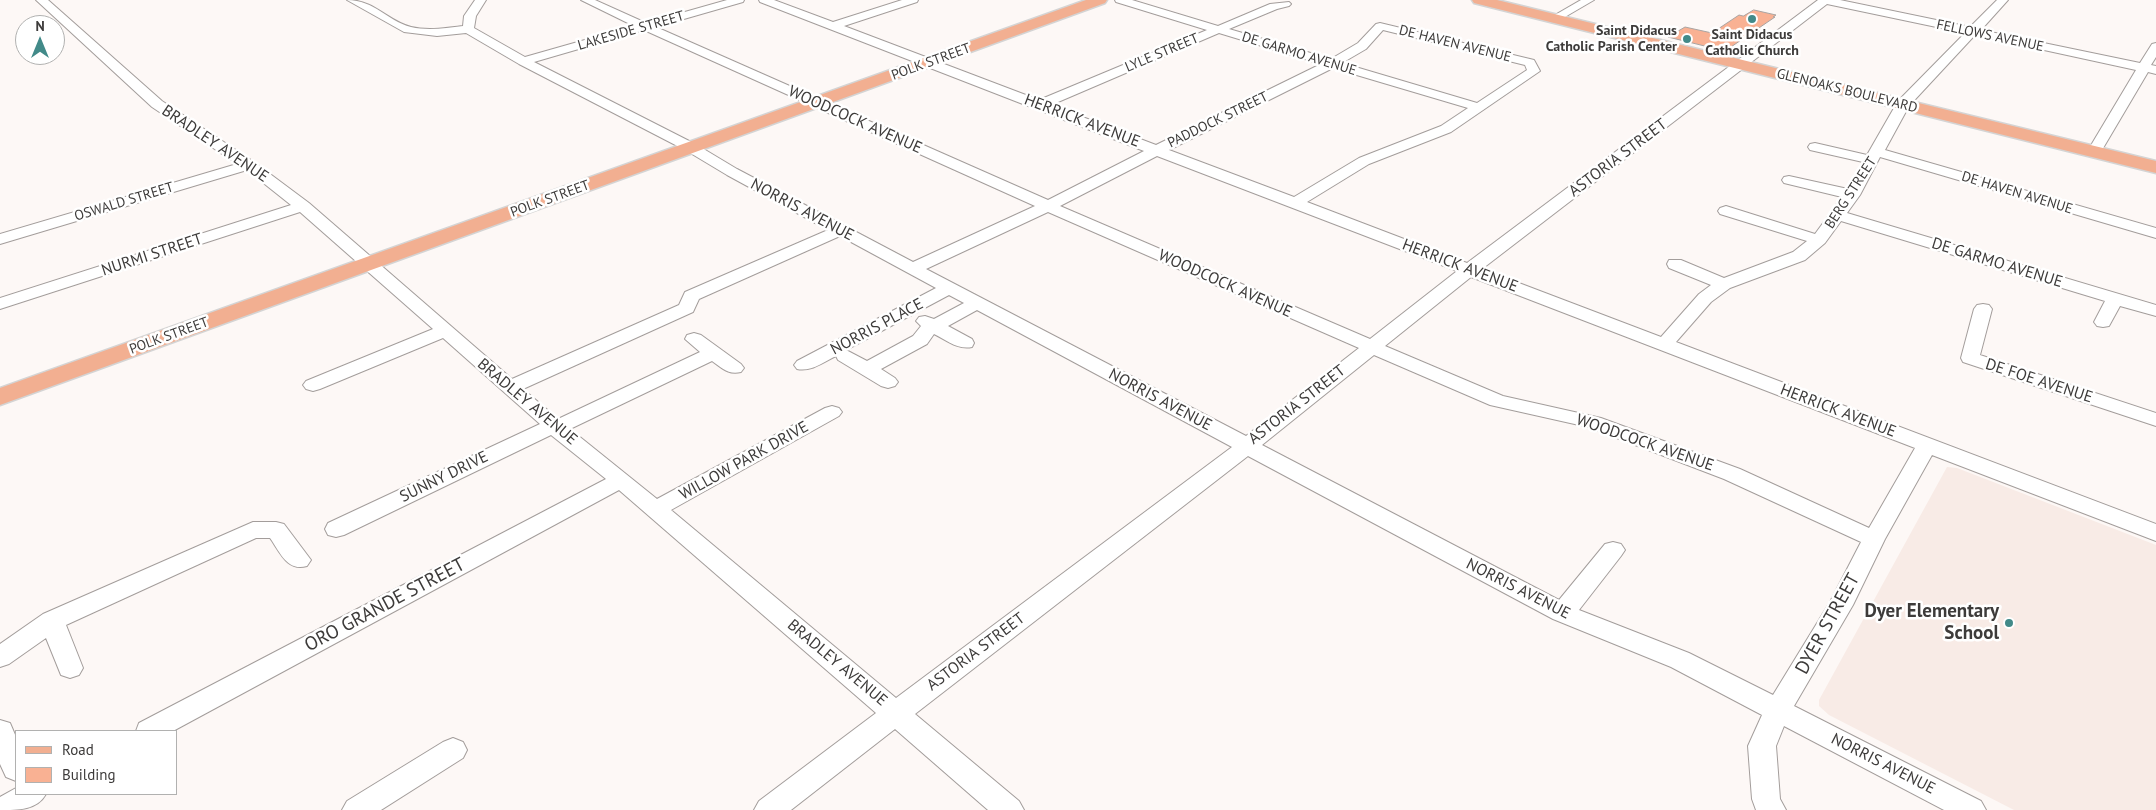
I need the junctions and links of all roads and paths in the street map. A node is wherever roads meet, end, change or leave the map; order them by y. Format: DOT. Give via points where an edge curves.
graph roads {
  1 [pos="41,0"];
  2 [pos="352,0"];
  3 [pos="481,0"];
  4 [pos="586,0"];
  5 [pos="739,0"];
  6 [pos="764,0"];
  7 [pos="914,0"];
  8 [pos="1100,0"];
  9 [pos="1120,0"];
  10 [pos="1479,0"];
  11 [pos="1589,0"];
  12 [pos="1825,0"];
  13 [pos="2003,0"];
  14 [pos="1285,4"];
  15 [pos="1554,19"];
  16 [pos="833,26"];
  17 [pos="1380,26"];
  18 [pos="646,27"];
  19 [pos="468,29"];
  20 [pos="1218,30"];
  21 [pos="1974,32"];
  22 [pos="2156,47"];
  23 [pos="523,61"];
  24 [pos="928,63"];
  25 [pos="1331,64"];
  26 [pos="1740,65"];
  27 [pos="2150,69"];
  28 [pos="817,103"];
  29 [pos="1039,104"];
  30 [pos="1903,104"];
  31 [pos="1478,107"];
  32 [pos="1814,147"];
  33 [pos="692,148"];
  34 [pos="1157,150"];
  35 [pos="2094,152"];
  36 [pos="1874,156"];
  37 [pos="249,165"];
  38 [pos="2156,167"];
  39 [pos="1790,180"];
  40 [pos="1852,195"];
  41 [pos="1295,203"];
  42 [pos="303,206"];
  43 [pos="1048,206"];
  44 [pos="1726,211"];
  45 [pos="1838,215"];
  46 [pos="842,230"];
  47 [pos="2149,232"];
  48 [pos="0,239"];
  49 [pos="1819,240"];
  50 [pos="2136,246"];
  51 [pos="368,264"];
  52 [pos="1675,264"];
  53 [pos="913,269"];
  54 [pos="1469,270"];
  55 [pos="1724,284"];
  56 [pos="950,288"];
  57 [pos="2115,299"];
  58 [pos="978,303"];
  59 [pos="0,304"];
  60 [pos="1983,309"];
  61 [pos="2156,311"];
  62 [pos="916,316"];
  63 [pos="2103,322"];
  64 [pos="934,326"];
  65 [pos="445,332"];
  66 [pos="694,339"];
  67 [pos="965,343"];
  68 [pos="1665,344"];
  69 [pos="1371,348"];
  70 [pos="713,353"];
  71 [pos="845,356"];
  72 [pos="804,365"];
  73 [pos="734,368"];
  74 [pos="867,369"];
  75 [pos="888,382"];
  76 [pos="313,384"];
  77 [pos="509,388"];
  78 [pos="0,397"];
  79 [pos="832,412"];
  80 [pos="2156,420"];
  81 [pos="554,427"];
  82 [pos="1927,445"];
  83 [pos="1247,446"];
  84 [pos="622,480"];
  85 [pos="656,509"];
  86 [pos="336,529"];
  87 [pos="2156,533"];
  88 [pos="1874,539"];
  89 [pos="1614,550"];
  90 [pos="299,560"];
  91 [pos="1562,613"];
  92 [pos="52,621"];
  93 [pos="0,657"];
  94 [pos="70,668"];
  95 [pos="1778,710"];
  96 [pos="895,713"];
  97 [pos="151,730"];
  98 [pos="0,731"];
  99 [pos="453,750"];
  100 [pos="15,767"];
  101 [pos="30,798"];
  102 [pos="3,810"];
  103 [pos="357,810"];
  104 [pos="769,810"];
  105 [pos="1009,810"];
  106 [pos="1771,810"];
  107 [pos="1971,810"];
  1 -- 37 [label="street, BRADLEY AVENUE" via="156,104"];
  2 -- 19 [label="street" via="408,30"];
  3 -- 19 [label="street" via="470,16"];
  4 -- 18 [label="street, WOODCOCK AVENUE"];
  5 -- 18 [label="street, LAKESIDE STREET"];
  6 -- 16 [label="street, HERRICK AVENUE"];
  7 -- 16 [label="street"];
  8 -- 24 [label="main road, POLK STREET"];
  9 -- 20 [label="street, DE GARMO AVENUE"];
  10 -- 15 [label="main road, GLENOAKS BOULEVARD"];
  11 -- 15 [label="street"];
  12 -- 21 [label="street, FELLOWS AVENUE"];
  12 -- 26 [label="street, ASTORIA STREET"];
  13 -- 21 [label="street, BERG STREET"];
  14 -- 20 [label="street, LYLE STREET"];
  15 -- 26 [label="main road, GLENOAKS BOULEVARD"];
  16 -- 24 [label="street, HERRICK AVENUE"];
  17 -- 25 [label="street, PADDOCK STREET" via="1362,46"];
  17 -- 31 [label="street, DE HAVEN AVENUE" via="1530,63 1534,71"];
  18 -- 23 [label="street, LAKESIDE STREET"];
  18 -- 28 [label="street, WOODCOCK AVENUE"];
  19 -- 23 [label="street, NORRIS AVENUE"];
  20 -- 25 [label="street, DE GARMO AVENUE"];
  20 -- 29 [label="street, LYLE STREET"];
  21 -- 27 [label="street, FELLOWS AVENUE"];
  21 -- 30 [label="street, BERG STREET"];
  22 -- 27 [label="street"];
  23 -- 33 [label="street, NORRIS AVENUE"];
  24 -- 28 [label="main road, POLK STREET"];
  24 -- 29 [label="street, HERRICK AVENUE"];
  25 -- 31 [label="street, DE GARMO AVENUE"];
  25 -- 34 [label="street, PADDOCK STREET"];
  26 -- 30 [label="main road, GLENOAKS BOULEVARD"];
  26 -- 54 [label="street, ASTORIA STREET"];
  27 -- 35 [label="street"];
  28 -- 33 [label="main road, POLK STREET"];
  28 -- 43 [label="street, WOODCOCK AVENUE"];
  29 -- 34 [label="street, HERRICK AVENUE"];
  30 -- 35 [label="main road, GLENOAKS BOULEVARD"];
  30 -- 36 [label="street, BERG STREET"];
  31 -- 41 [label="street" via="1446,129 1364,161"];
  32 -- 36 [label="street, DE HAVEN AVENUE"];
  33 -- 46 [label="street, NORRIS AVENUE"];
  33 -- 51 [label="main road, POLK STREET"];
  34 -- 41 [label="street, HERRICK AVENUE"];
  34 -- 43 [label="street, PADDOCK STREET"];
  35 -- 38 [label="main road, GLENOAKS BOULEVARD"];
  36 -- 40 [label="street, BERG STREET"];
  36 -- 47 [label="street, DE HAVEN AVENUE" via="1961,176"];
  37 -- 42 [label="street, BRADLEY AVENUE"];
  37 -- 48 [label="street, OSWALD STREET"];
  39 -- 40 [label="street"];
  40 -- 45 [label="street, BERG STREET"];
  41 -- 54 [label="street, HERRICK AVENUE"];
  42 -- 51 [label="street, BRADLEY AVENUE"];
  42 -- 59 [label="street, NURMI STREET"];
  43 -- 53 [label="street, PADDOCK STREET"];
  43 -- 69 [label="street, WOODCOCK AVENUE"];
  44 -- 49 [label="street"];
  45 -- 49 [label="street, BERG STREET"];
  45 -- 57 [label="street, DE GARMO AVENUE"];
  46 -- 53 [label="street, NORRIS AVENUE"];
  46 -- 77 [label="street" via="691,296 687,308"];
  47 -- 50 [label="street"];
  49 -- 55 [label="street, BERG STREET" via="1799,256"];
  51 -- 65 [label="street, BRADLEY AVENUE"];
  51 -- 78 [label="main road, POLK STREET"];
  52 -- 55 [label="street"];
  53 -- 56 [label="street, NORRIS AVENUE"];
  54 -- 68 [label="street, HERRICK AVENUE"];
  54 -- 69 [label="street, ASTORIA STREET"];
  55 -- 68 [label="street, BERG STREET" via="1705,298"];
  56 -- 58 [label="street, NORRIS AVENUE"];
  56 -- 72 [label="street, NORRIS PLACE"];
  57 -- 61 [label="street, DE GARMO AVENUE"];
  57 -- 63 [label="street"];
  58 -- 64 [label="street"];
  58 -- 83 [label="street, NORRIS AVENUE"];
  60 -- 80 [label="street, DE FOE AVENUE" via="1970,358"];
  62 -- 64 [label="street"];
  64 -- 67 [label="street"];
  64 -- 74 [label="street" via="920,340"];
  65 -- 76 [label="street"];
  65 -- 77 [label="street, BRADLEY AVENUE"];
  66 -- 70 [label="street"];
  68 -- 82 [label="street, HERRICK AVENUE"];
  69 -- 83 [label="street, ASTORIA STREET"];
  69 -- 88 [label="street, WOODCOCK AVENUE" via="1497,402 1594,422 1723,471"];
  70 -- 73 [label="street"];
  70 -- 81 [label="street, SUNNY DRIVE"];
  71 -- 74 [label="street"];
  74 -- 75 [label="street"];
  77 -- 81 [label="street, BRADLEY AVENUE"];
  79 -- 85 [label="street, WILLOW PARK DRIVE"];
  81 -- 84 [label="street, BRADLEY AVENUE"];
  81 -- 86 [label="street, SUNNY DRIVE"];
  82 -- 87 [label="street, HERRICK AVENUE"];
  82 -- 88 [label="street, DYER STREET"];
  83 -- 91 [label="street, NORRIS AVENUE"];
  83 -- 96 [label="street, ASTORIA STREET"];
  84 -- 85 [label="street, BRADLEY AVENUE"];
  84 -- 97 [label="street, ORO GRANDE STREET"];
  85 -- 96 [label="street, BRADLEY AVENUE"];
  88 -- 95 [label="street, DYER STREET" via="1841,605"];
  89 -- 91 [label="street"];
  90 -- 92 [label="street" via="276,530 253,530"];
  91 -- 95 [label="street, NORRIS AVENUE" via="1680,660"];
  92 -- 93 [label="street"];
  92 -- 94 [label="street"];
  95 -- 106 [label="street, DYER STREET" via="1762,746 1766,800"];
  95 -- 107 [label="street, NORRIS AVENUE"];
  96 -- 104 [label="street, ASTORIA STREET"];
  96 -- 105 [label="street, BRADLEY AVENUE"];
  98 -- 100 [label="street"];
  99 -- 103 [label="street"];
  101 -- 102 [label="street"];
}
